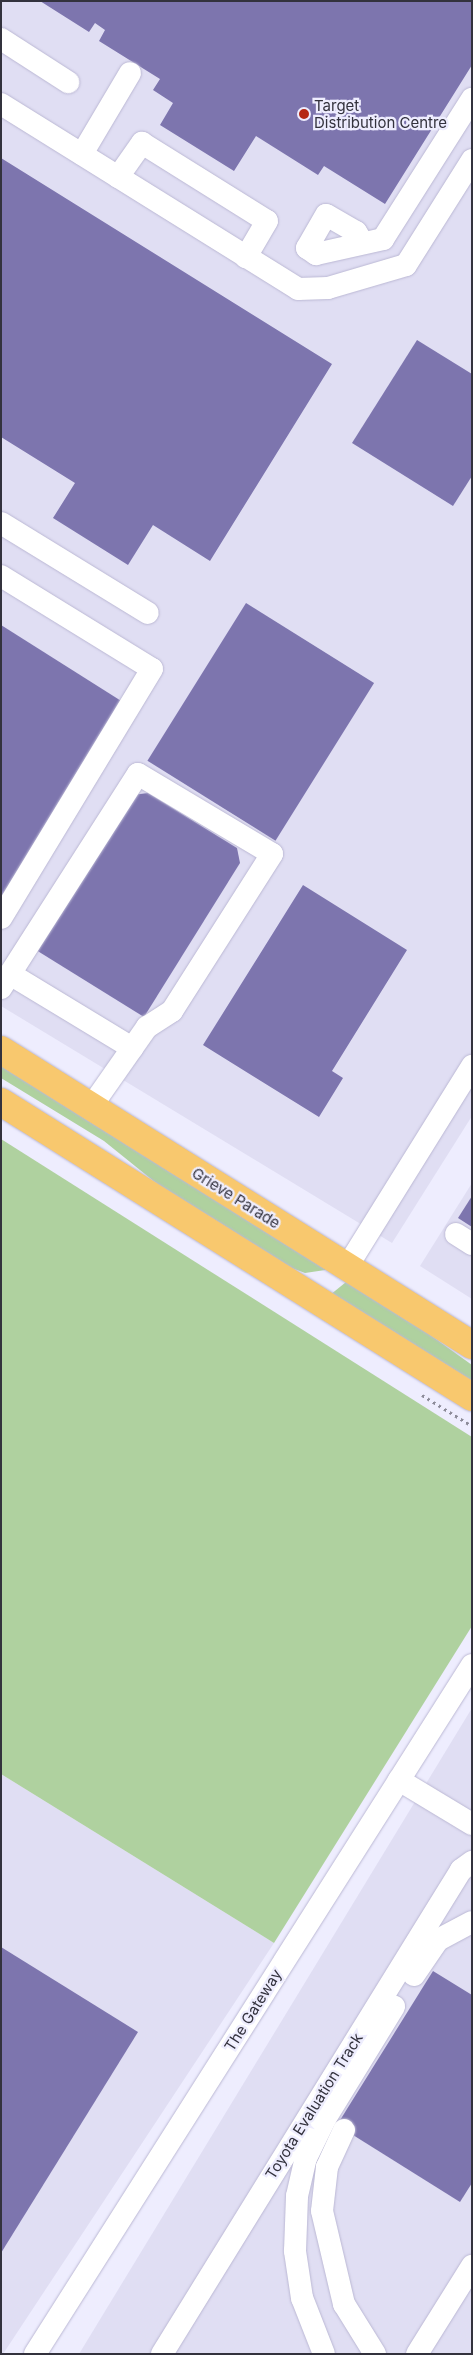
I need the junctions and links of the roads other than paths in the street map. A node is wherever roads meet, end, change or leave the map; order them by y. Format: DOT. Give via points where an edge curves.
graph roads {
  1 [pos="1,39"];
  2 [pos="130,73"];
  3 [pos="68,82"];
  4 [pos="472,99"];
  5 [pos="1,104"];
  6 [pos="82,154"];
  7 [pos="472,160"];
  8 [pos="118,177"];
  9 [pos="363,243"];
  10 [pos="246,256"];
  11 [pos="1,523"];
  12 [pos="1,576"];
  13 [pos="148,612"];
  14 [pos="1,918"];
  15 [pos="6,981"];
  16 [pos="132,1048"];
  17 [pos="1,1050"];
  18 [pos="472,1066"];
  19 [pos="1,1102"];
  20 [pos="92,1107"];
  21 [pos="347,1267"];
  22 [pos="472,1345"];
  23 [pos="472,1398"];
  24 [pos="472,1665"];
  25 [pos="399,1780"];
  26 [pos="472,1824"];
  27 [pos="472,1862"];
  28 [pos="472,1922"];
  29 [pos="344,2130"];
  30 [pos="472,2266"];
  31 [pos="34,2354"];
  32 [pos="162,2354"];
  33 [pos="324,2354"];
  34 [pos="375,2354"];
  35 [pos="417,2354"];
  1 -- 3 [label="street"];
  2 -- 6 [label="street"];
  4 -- 9 [label="street" via="383,238"];
  5 -- 6 [label="street"];
  6 -- 8 [label="street"];
  7 -- 10 [label="street" via="406,265 328,288 298,290"];
  8 -- 10 [label="street"];
  8 -- 10 [label="street" via="142,142 268,220"];
  11 -- 13 [label="street"];
  12 -- 14 [label="street" via="152,669"];
  15 -- 16 [label="street"];
  15 -- 16 [label="street" via="138,774 272,854 172,1011 147,1027"];
  16 -- 20 [label="street"];
  17 -- 20 [label="main road, Grieve Parade"];
  18 -- 21 [label="street"];
  19 -- 23 [label="main road"];
  20 -- 21 [label="main road, Grieve Parade"];
  21 -- 22 [label="main road, Grieve Parade"];
  24 -- 25 [label="street, The Gateway"];
  25 -- 26 [label="street"];
  25 -- 31 [label="street, The Gateway"];
  27 -- 32 [label="street, Toyota Evaluation Track" via="456,1879"];
  28 -- 33 [label="street, Toyota Evaluation Track" via="438,1940 426,1955 325,2119 306,2158 297,2196 295,2252 302,2298"];
  29 -- 34 [label="street" via="327,2168 322,2211 344,2304"];
  30 -- 35 [label="street"];
}
